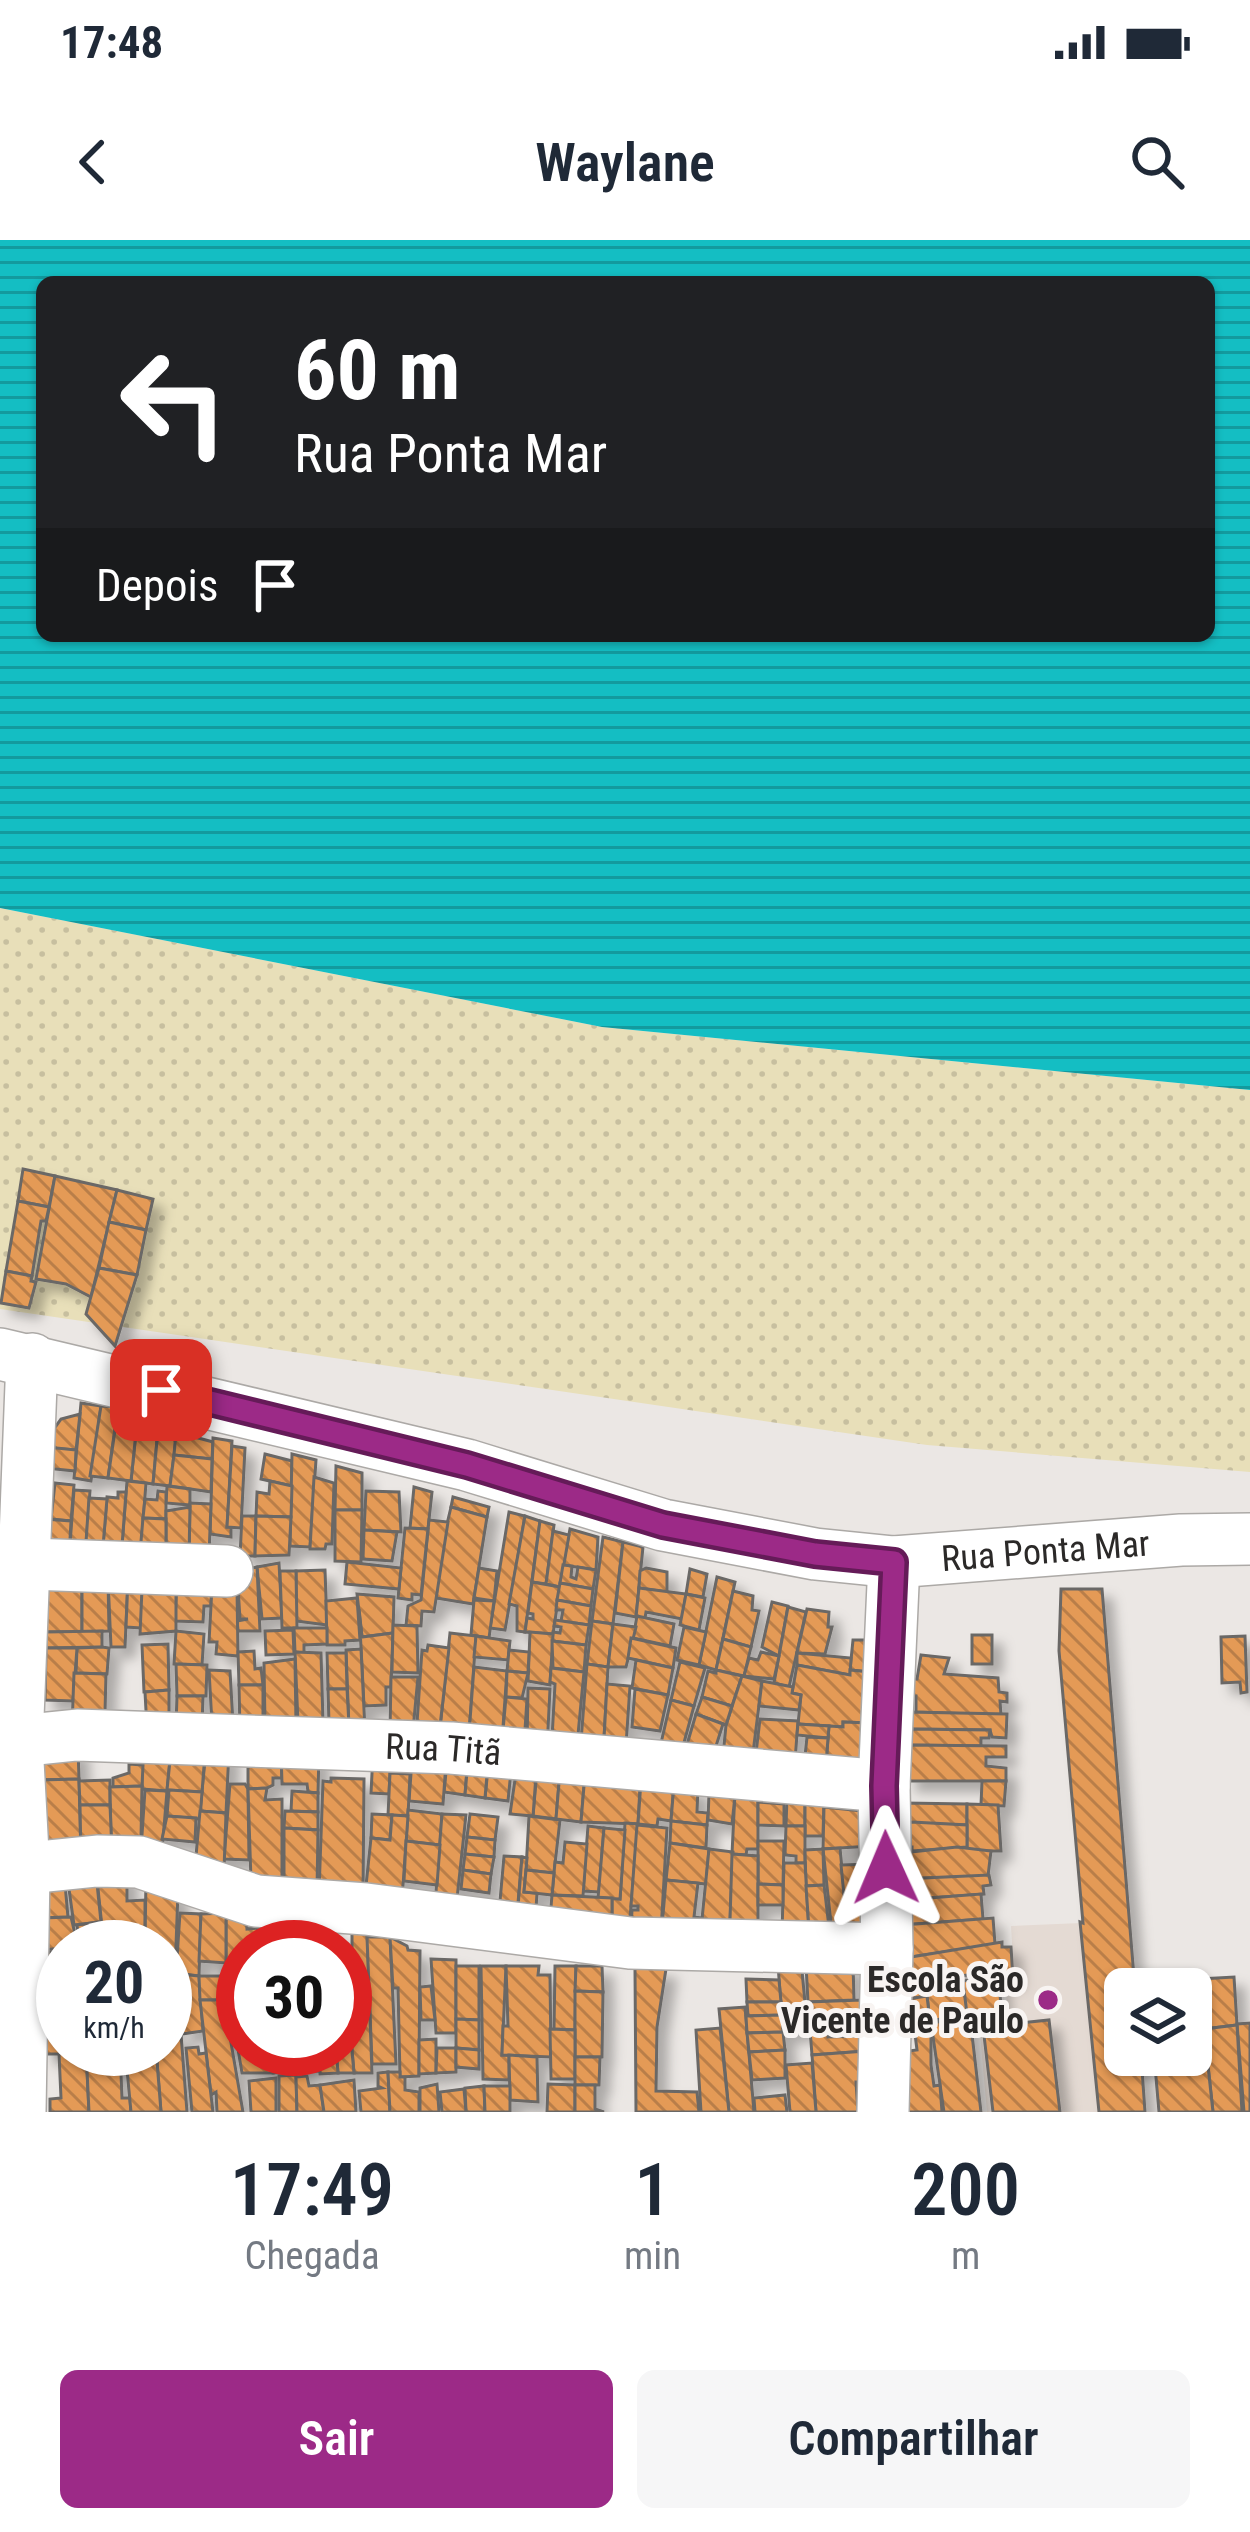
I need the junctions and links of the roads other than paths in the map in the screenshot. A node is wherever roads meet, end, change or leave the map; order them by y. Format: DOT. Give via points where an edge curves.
graph roads {
  1 [pos="16,1356"];
  2 [pos="1250,1539"];
  3 [pos="894,1562"];
  4 [pos="12,1564"];
  5 [pos="227,1571"];
  6 [pos="9,1743"];
  7 [pos="884,1786"];
  8 [pos="12,1871"];
  9 [pos="887,1949"];
  10 [pos="20,2112"];
  11 [pos="883,2112"];
  1 -- 3 [label="street, Rua Ponta Mar" via="467,1465 663,1525"];
  1 -- 4 [label="street"];
  2 -- 3 [label="street, Rua Ponta Mar"];
  3 -- 7 [label="street"];
  4 -- 5 [label="street"];
  4 -- 6 [label="street"];
  6 -- 7 [label="street, Rua Titã" via="77,1735 452,1748"];
  6 -- 8 [label="street"];
  7 -- 9 [label="street"];
  8 -- 9 [label="street" via="139,1862 256,1901 630,1943"];
  8 -- 10 [label="street"];
  9 -- 11 [label="street"];
}
